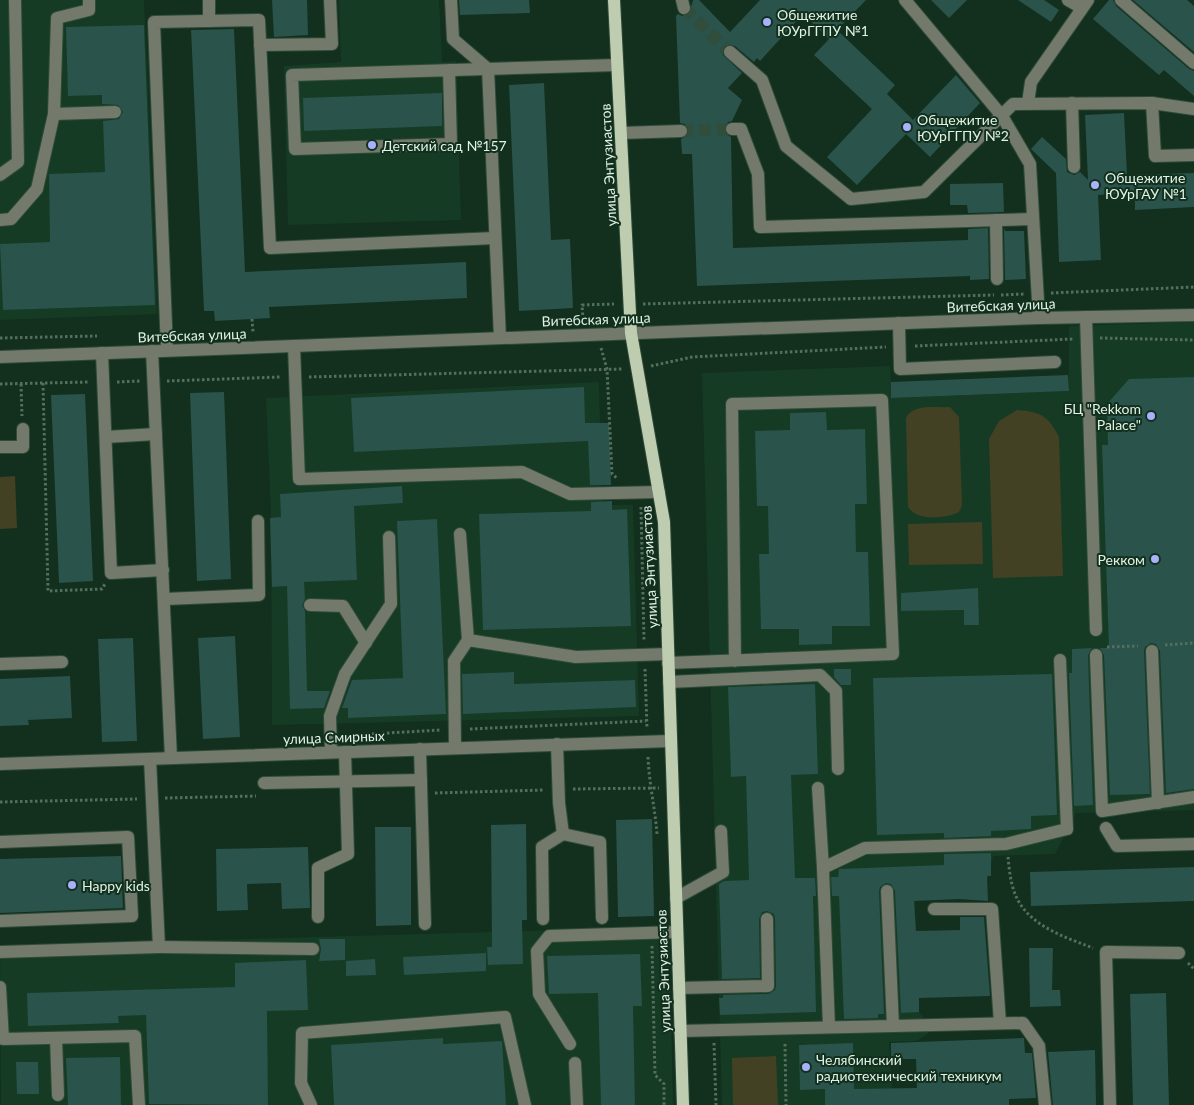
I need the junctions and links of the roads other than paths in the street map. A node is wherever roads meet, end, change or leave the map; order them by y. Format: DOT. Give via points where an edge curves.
graph roads {
  1 [pos="16,0"];
  2 [pos="89,0"];
  3 [pos="209,0"];
  4 [pos="330,0"];
  5 [pos="451,0"];
  6 [pos="614,0"];
  7 [pos="905,0"];
  8 [pos="1068,0"];
  9 [pos="1121,0"];
  10 [pos="1085,4"];
  11 [pos="209,21"];
  12 [pos="260,45"];
  13 [pos="730,52"];
  14 [pos="1194,63"];
  15 [pos="618,65"];
  16 [pos="488,69"];
  17 [pos="449,70"];
  18 [pos="1028,103"];
  19 [pos="1072,103"];
  20 [pos="1152,103"];
  21 [pos="1194,109"];
  22 [pos="115,112"];
  23 [pos="54,114"];
  24 [pos="1002,116"];
  25 [pos="732,129"];
  26 [pos="681,131"];
  27 [pos="621,134"];
  28 [pos="1194,155"];
  29 [pos="1074,167"];
  30 [pos="0,175"];
  31 [pos="1033,219"];
  32 [pos="0,220"];
  33 [pos="996,220"];
  34 [pos="495,238"];
  35 [pos="997,280"];
  36 [pos="1194,314"];
  37 [pos="1086,317"];
  38 [pos="1038,318"];
  39 [pos="899,323"];
  40 [pos="631,333"];
  41 [pos="500,338"];
  42 [pos="294,346"];
  43 [pos="167,350"];
  44 [pos="152,351"];
  45 [pos="102,353"];
  46 [pos="0,357"];
  47 [pos="1055,362"];
  48 [pos="23,430"];
  49 [pos="156,434"];
  50 [pos="106,437"];
  51 [pos="0,447"];
  52 [pos="659,492"];
  53 [pos="258,521"];
  54 [pos="460,534"];
  55 [pos="389,537"];
  56 [pos="163,570"];
  57 [pos="164,600"];
  58 [pos="310,605"];
  59 [pos="1096,630"];
  60 [pos="468,640"];
  61 [pos="366,643"];
  62 [pos="1152,650"];
  63 [pos="1096,654"];
  64 [pos="668,659"];
  65 [pos="1060,660"];
  66 [pos="735,661"];
  67 [pos="62,662"];
  68 [pos="0,664"];
  69 [pos="668,682"];
  70 [pos="670,741"];
  71 [pos="557,744"];
  72 [pos="455,748"];
  73 [pos="420,749"];
  74 [pos="331,752"];
  75 [pos="345,752"];
  76 [pos="171,758"];
  77 [pos="150,759"];
  78 [pos="0,764"];
  79 [pos="838,768"];
  80 [pos="421,780"];
  81 [pos="346,782"];
  82 [pos="264,783"];
  83 [pos="818,788"];
  84 [pos="1194,797"];
  85 [pos="1158,803"];
  86 [pos="1106,828"];
  87 [pos="721,831"];
  88 [pos="563,834"];
  89 [pos="0,842"];
  90 [pos="1194,844"];
  91 [pos="823,868"];
  92 [pos="887,891"];
  93 [pos="676,898"];
  94 [pos="934,909"];
  95 [pos="318,917"];
  96 [pos="602,918"];
  97 [pos="0,920"];
  98 [pos="543,920"];
  99 [pos="767,920"];
  100 [pos="425,924"];
  101 [pos="677,932"];
  102 [pos="158,946"];
  103 [pos="313,949"];
  104 [pos="0,952"];
  105 [pos="1179,953"];
  106 [pos="0,987"];
  107 [pos="679,988"];
  108 [pos="1000,1023"];
  109 [pos="893,1026"];
  110 [pos="829,1027"];
  111 [pos="680,1031"];
  112 [pos="56,1038"];
  113 [pos="570,1044"];
  114 [pos="575,1063"];
  115 [pos="58,1095"];
  116 [pos="139,1105"];
  117 [pos="311,1105"];
  118 [pos="525,1105"];
  119 [pos="577,1105"];
  120 [pos="684,1105"];
  121 [pos="1045,1105"];
  122 [pos="1110,1105"];
  1 -- 30 [label="street" via="18,162"];
  2 -- 23 [label="street" via="89,10 58,18"];
  3 -- 11 [label="street"];
  4 -- 12 [label="street" via="332,44"];
  5 -- 16 [label="street" via="453,39"];
  6 -- 15 [label="main road, улица Энтузиастов"];
  7 -- 24 [label="street"];
  8 -- 10 [label="street"];
  9 -- 14 [label="street"];
  10 -- 18 [label="street" via="1031,82"];
  11 -- 12 [label="street" via="259,20"];
  11 -- 43 [label="street" via="154,22"];
  12 -- 34 [label="street" via="270,248"];
  13 -- 24 [label="street" via="762,80 786,146 851,199 924,192"];
  15 -- 16 [label="street"];
  15 -- 27 [label="main road, улица Энтузиастов"];
  16 -- 17 [label="street"];
  16 -- 34 [label="street"];
  17 -- 17 [label="street" via="451,144 295,149 292,75"];
  18 -- 19 [label="street"];
  18 -- 24 [label="street" via="1013,104"];
  19 -- 20 [label="street"];
  19 -- 29 [label="street"];
  20 -- 21 [label="street"];
  20 -- 28 [label="street" via="1155,156"];
  22 -- 23 [label="street"];
  23 -- 32 [label="street" via="37,189 11,219"];
  24 -- 31 [label="street" via="1030,164"];
  25 -- 33 [label="street" via="741,128 758,174 760,227"];
  26 -- 27 [label="street"];
  27 -- 40 [label="main road, улица Энтузиастов"];
  31 -- 33 [label="street"];
  31 -- 38 [label="street"];
  33 -- 35 [label="street"];
  34 -- 41 [label="street"];
  36 -- 37 [label="street, Витебская улица"];
  37 -- 38 [label="street, Витебская улица"];
  37 -- 59 [label="street"];
  38 -- 39 [label="street, Витебская улица"];
  39 -- 40 [label="street, Витебская улица"];
  39 -- 47 [label="street" via="900,369"];
  40 -- 41 [label="street, Витебская улица"];
  40 -- 52 [label="main road, улица Энтузиастов"];
  41 -- 42 [label="street, Витебская улица"];
  42 -- 43 [label="street, Витебская улица"];
  42 -- 52 [label="street" via="299,479 522,472 570,494"];
  43 -- 44 [label="street, Витебская улица"];
  44 -- 45 [label="street, Витебская улица"];
  44 -- 49 [label="street"];
  45 -- 46 [label="street, Витебская улица"];
  45 -- 50 [label="street"];
  48 -- 51 [label="street" via="23,447"];
  49 -- 50 [label="street"];
  49 -- 56 [label="street"];
  50 -- 56 [label="street" via="111,573"];
  52 -- 64 [label="main road, улица Энтузиастов" via="664,522"];
  53 -- 57 [label="street" via="258,595"];
  54 -- 60 [label="street"];
  55 -- 61 [label="street" via="391,604"];
  56 -- 57 [label="street"];
  57 -- 76 [label="street"];
  58 -- 61 [label="street" via="343,606"];
  60 -- 64 [label="street" via="576,657 645,655"];
  60 -- 72 [label="street" via="454,661"];
  61 -- 74 [label="street" via="345,674 330,716"];
  62 -- 85 [label="street"];
  63 -- 85 [label="street" via="1102,811"];
  64 -- 66 [label="street"];
  64 -- 69 [label="main road, улица Энтузиастов"];
  65 -- 91 [label="street" via="1066,829 1006,844 865,848"];
  66 -- 66 [label="street" via="893,654 882,400 732,404"];
  67 -- 68 [label="street"];
  69 -- 70 [label="main road, улица Энтузиастов"];
  69 -- 79 [label="street" via="820,675 836,691"];
  70 -- 71 [label="street, улица Смирных"];
  70 -- 93 [label="main road, улица Энтузиастов"];
  71 -- 72 [label="street, улица Смирных"];
  71 -- 88 [label="street"];
  72 -- 73 [label="street, улица Смирных"];
  73 -- 75 [label="street, улица Смирных"];
  73 -- 80 [label="street"];
  74 -- 75 [label="street, улица Смирных"];
  74 -- 76 [label="street, улица Смирных"];
  75 -- 81 [label="street"];
  76 -- 77 [label="street, улица Смирных"];
  77 -- 78 [label="street, улица Смирных"];
  77 -- 102 [label="street"];
  80 -- 81 [label="street"];
  80 -- 100 [label="street"];
  81 -- 82 [label="street"];
  81 -- 95 [label="street" via="348,854 318,868"];
  83 -- 91 [label="street"];
  84 -- 85 [label="street"];
  86 -- 90 [label="street" via="1117,846"];
  87 -- 93 [label="street" via="723,872"];
  88 -- 96 [label="street" via="600,842"];
  88 -- 98 [label="street" via="542,847"];
  89 -- 97 [label="street" via="128,837 132,916"];
  91 -- 110 [label="street"];
  92 -- 109 [label="street"];
  93 -- 101 [label="main road, улица Энтузиастов"];
  94 -- 108 [label="street" via="992,909"];
  99 -- 107 [label="street" via="768,986"];
  101 -- 107 [label="main road, улица Энтузиастов"];
  101 -- 113 [label="street" via="549,936 537,950 539,994"];
  102 -- 103 [label="street"];
  102 -- 104 [label="street"];
  105 -- 122 [label="street" via="1106,952"];
  106 -- 112 [label="street" via="3,1039"];
  107 -- 111 [label="main road, улица Энтузиастов"];
  108 -- 109 [label="street"];
  108 -- 121 [label="street" via="1023,1023 1039,1046"];
  109 -- 110 [label="street"];
  110 -- 111 [label="street"];
  111 -- 120 [label="main road, улица Энтузиастов"];
  112 -- 115 [label="street"];
  112 -- 116 [label="street" via="135,1036"];
  114 -- 119 [label="street"];
  117 -- 118 [label="street" via="302,1083 302,1033 505,1017"];
}
